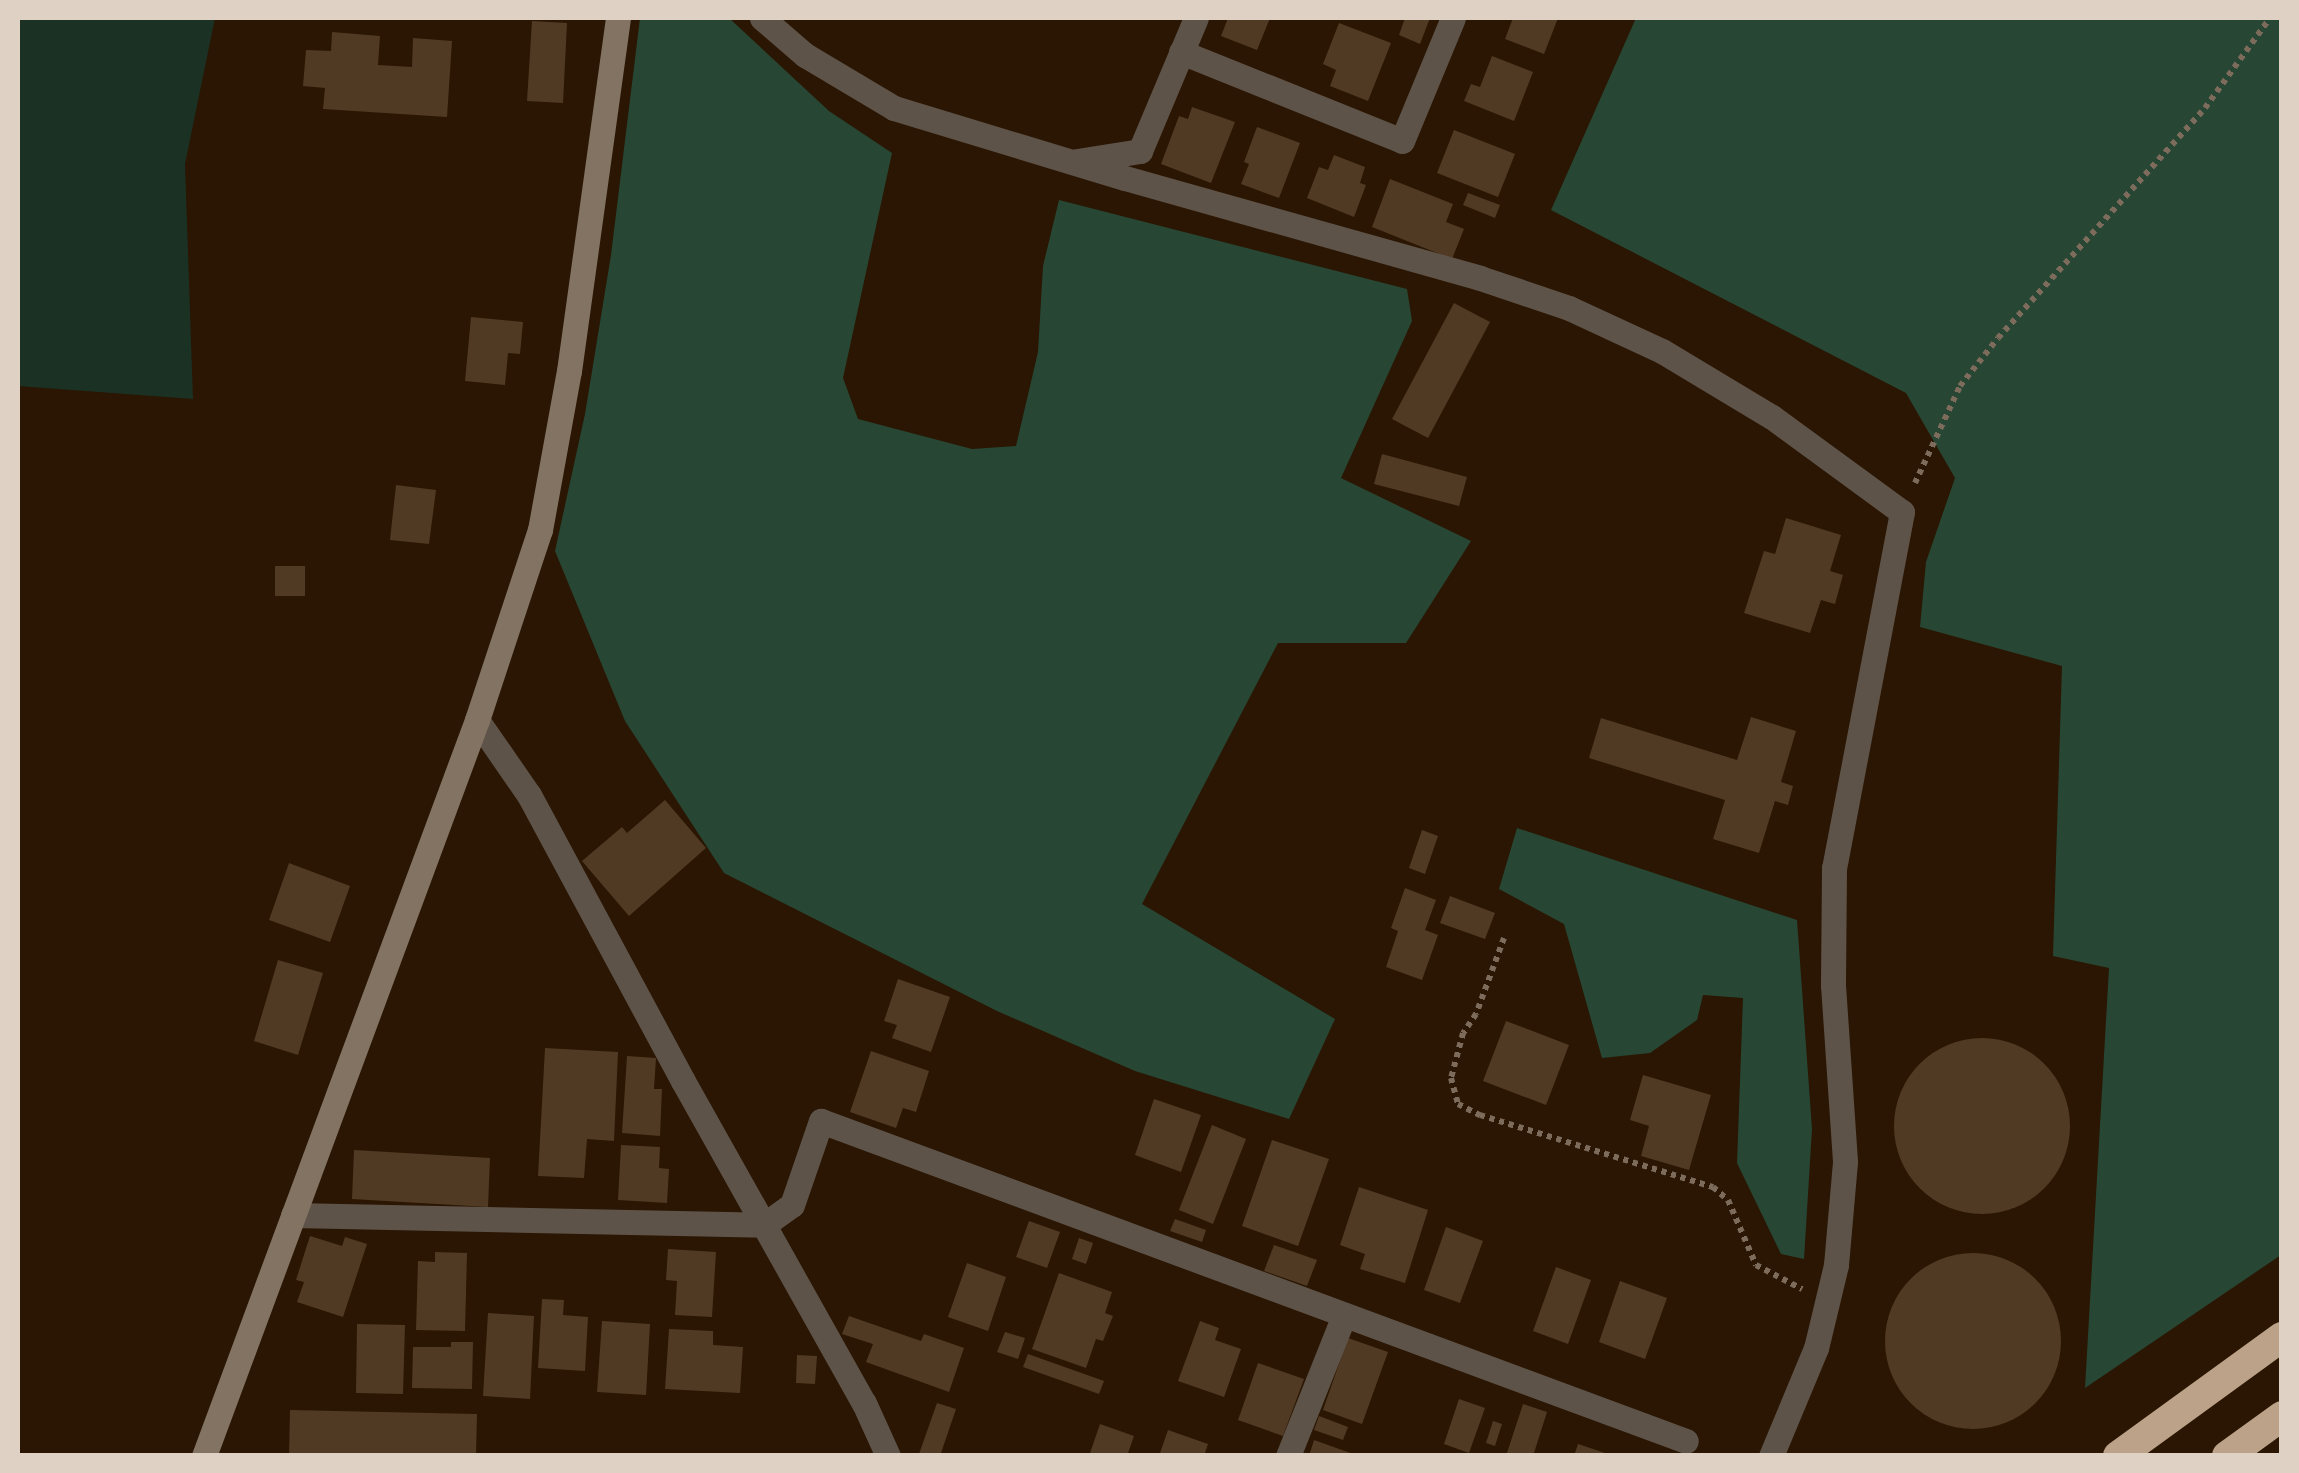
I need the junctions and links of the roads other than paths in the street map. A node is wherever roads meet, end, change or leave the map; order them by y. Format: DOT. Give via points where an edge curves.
graph roads {
  1 [pos="618,18"];
  2 [pos="762,18"];
  3 [pos="1196,18"];
  4 [pos="1453,18"];
  5 [pos="1181,52"];
  6 [pos="1072,162"];
  7 [pos="477,720"];
  8 [pos="294,1216"];
  9 [pos="764,1224"];
  10 [pos="1344,1316"];
  11 [pos="2282,1338"];
  12 [pos="2282,1416"];
  13 [pos="1686,1441"];
  14 [pos="204,1456"];
  15 [pos="888,1456"];
  16 [pos="1288,1456"];
  17 [pos="1771,1456"];
  18 [pos="2118,1456"];
  19 [pos="2227,1456"];
  1 -- 7 [label="street" via="540,530"];
  2 -- 6 [label="street" via="805,55 894,108"];
  3 -- 5 [label="street"];
  4 -- 5 [label="street" via="1402,141"];
  5 -- 6 [label="street" via="1140,151"];
  6 -- 17 [label="street" via="1569,308 1662,351 1772,417 1902,512 1834,868 1833,985 1845,1162 1828,1300 1816,1348"];
  7 -- 8 [label="street"];
  7 -- 9 [label="street" via="529,796"];
  8 -- 9 [label="street"];
  8 -- 14 [label="street"];
  9 -- 10 [label="street" via="792,1206 821,1121"];
  9 -- 15 [label="street"];
  10 -- 13 [label="street"];
  10 -- 16 [label="street"];
  11 -- 18 [label="highway"];
  12 -- 19 [label="highway"];
}
